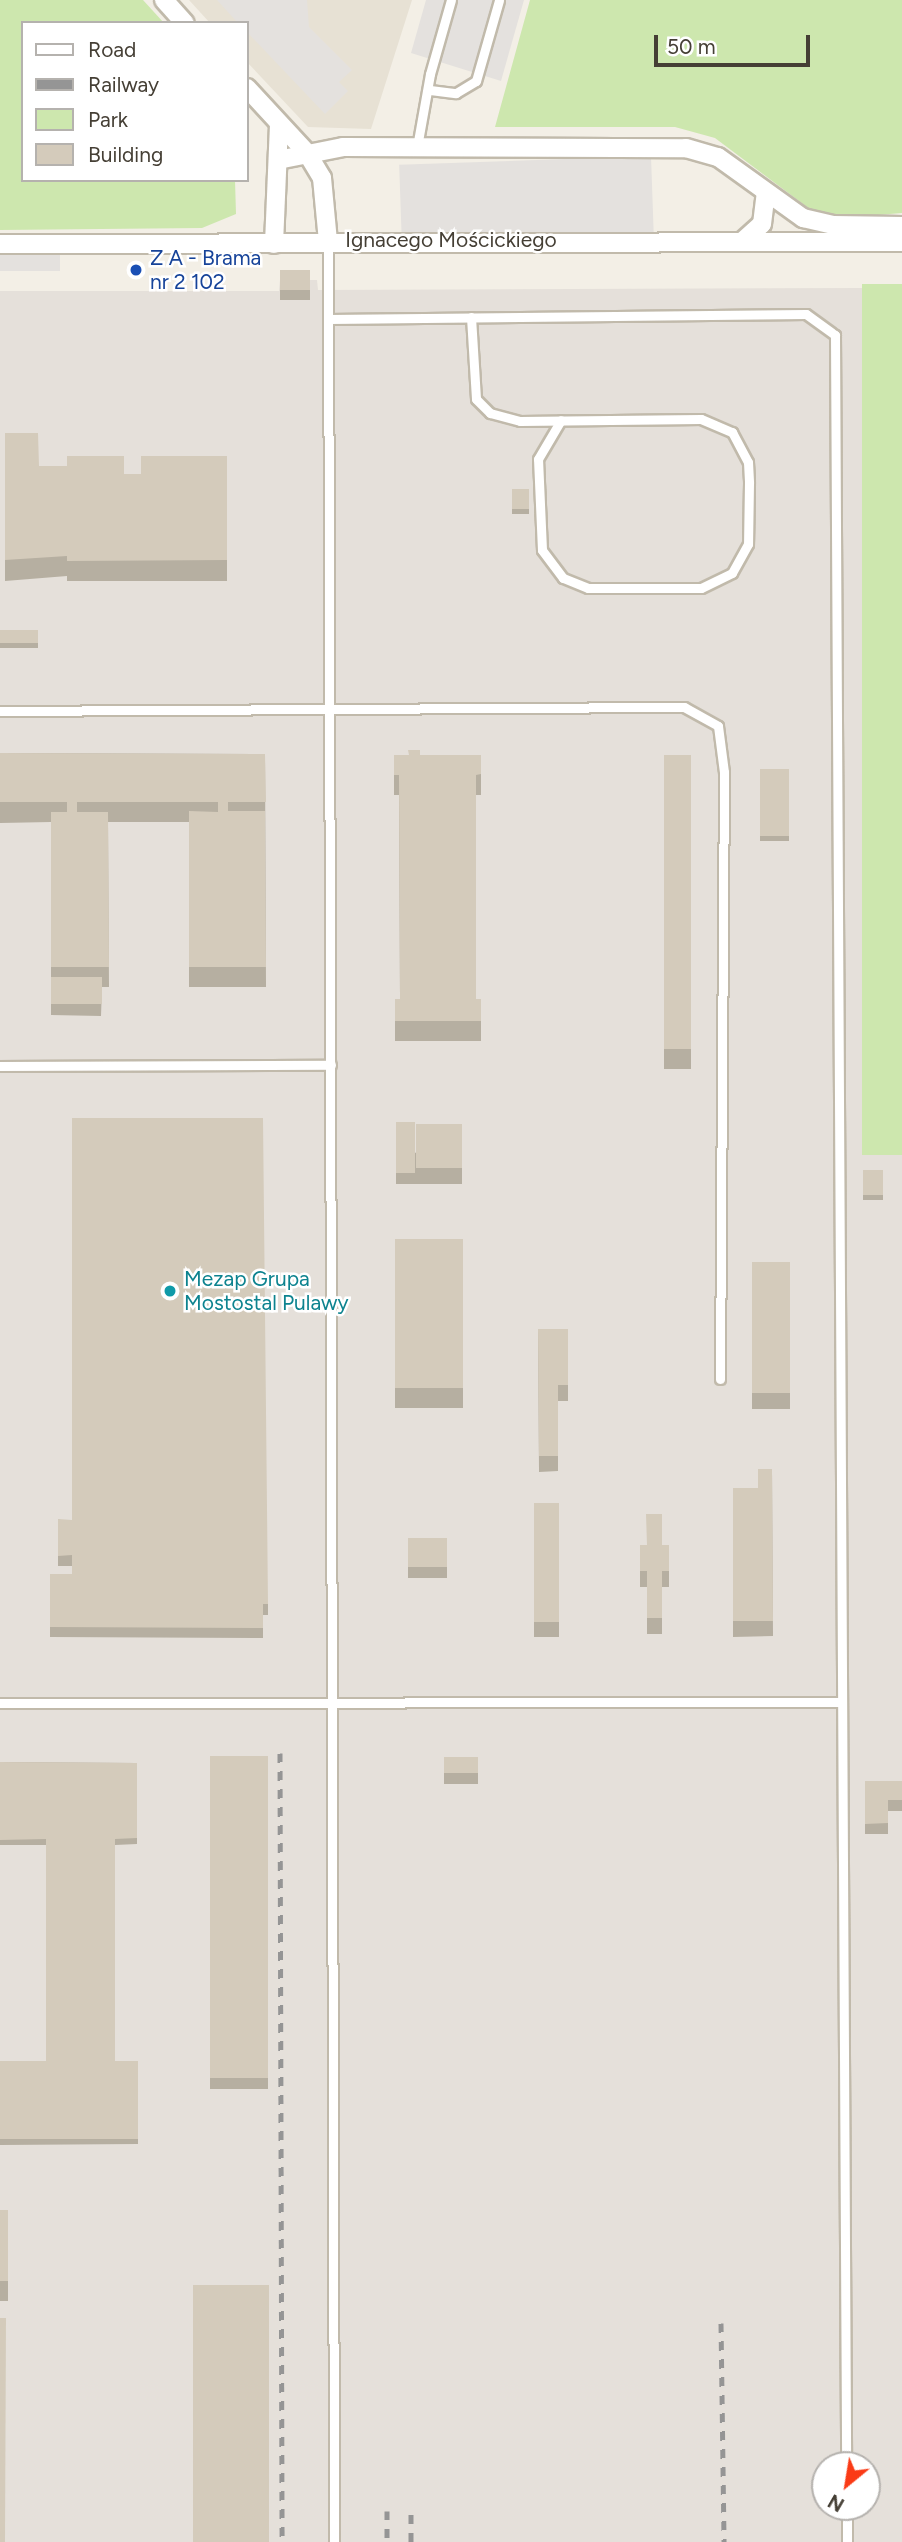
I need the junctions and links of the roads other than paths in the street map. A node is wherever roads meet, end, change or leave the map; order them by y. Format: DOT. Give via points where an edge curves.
graph roads {
  1 [pos="164,0"];
  2 [pos="451,0"];
  3 [pos="499,0"];
  4 [pos="184,21"];
  5 [pos="248,89"];
  6 [pos="430,90"];
  7 [pos="279,124"];
  8 [pos="417,147"];
  9 [pos="307,153"];
  10 [pos="278,160"];
  11 [pos="766,192"];
  12 [pos="902,226"];
  13 [pos="878,234"];
  14 [pos="744,240"];
  15 [pos="327,241"];
  16 [pos="902,242"];
  17 [pos="0,244"];
  18 [pos="274,244"];
  19 [pos="471,317"];
  20 [pos="329,319"];
  21 [pos="561,421"];
  22 [pos="330,709"];
  23 [pos="0,710"];
  24 [pos="331,1065"];
  25 [pos="0,1066"];
  26 [pos="720,1378"];
  27 [pos="332,1701"];
  28 [pos="841,1702"];
  29 [pos="0,1703"];
  30 [pos="846,2451"];
  31 [pos="846,2521"];
  32 [pos="334,2542"];
  33 [pos="847,2542"];
  1 -- 4 [label="street"];
  2 -- 6 [label="lane" via="430,74"];
  3 -- 6 [label="lane" via="476,81 456,93"];
  5 -- 7 [label="street"];
  6 -- 8 [label="lane"];
  7 -- 9 [label="street"];
  7 -- 10 [label="street"];
  8 -- 9 [label="street, Ignacego Mościckiego" via="343,147"];
  8 -- 11 [label="street, Ignacego Mościckiego" via="686,148 718,157"];
  9 -- 10 [label="street, Ignacego Mościckiego"];
  9 -- 15 [label="street" via="322,178"];
  10 -- 18 [label="street"];
  11 -- 13 [label="street, Ignacego Mościckiego" via="817,223"];
  11 -- 14 [label="street" via="762,224"];
  12 -- 13 [label="street, Ignacego Mościckiego"];
  13 -- 14 [label="street, Ignacego Mościckiego"];
  13 -- 16 [label="street, Ignacego Mościckiego"];
  14 -- 15 [label="street, Ignacego Mościckiego"];
  15 -- 18 [label="street, Ignacego Mościckiego"];
  15 -- 20 [label="lane"];
  17 -- 18 [label="street, Ignacego Mościckiego"];
  19 -- 20 [label="lane"];
  19 -- 21 [label="lane" via="476,399 490,413 520,421"];
  19 -- 28 [label="lane" via="806,314 835,335"];
  20 -- 22 [label="lane"];
  21 -- 21 [label="lane" via="701,419 732,432 748,462 749,483 747,544 732,573 701,588 588,588 563,578 542,550 538,459"];
  22 -- 23 [label="lane"];
  22 -- 24 [label="lane"];
  22 -- 26 [label="lane" via="684,707 718,726 724,772"];
  24 -- 25 [label="lane"];
  24 -- 27 [label="lane"];
  27 -- 28 [label="lane"];
  27 -- 29 [label="lane"];
  27 -- 32 [label="lane"];
  28 -- 30 [label="lane"];
  31 -- 33 [label="lane"];
}
